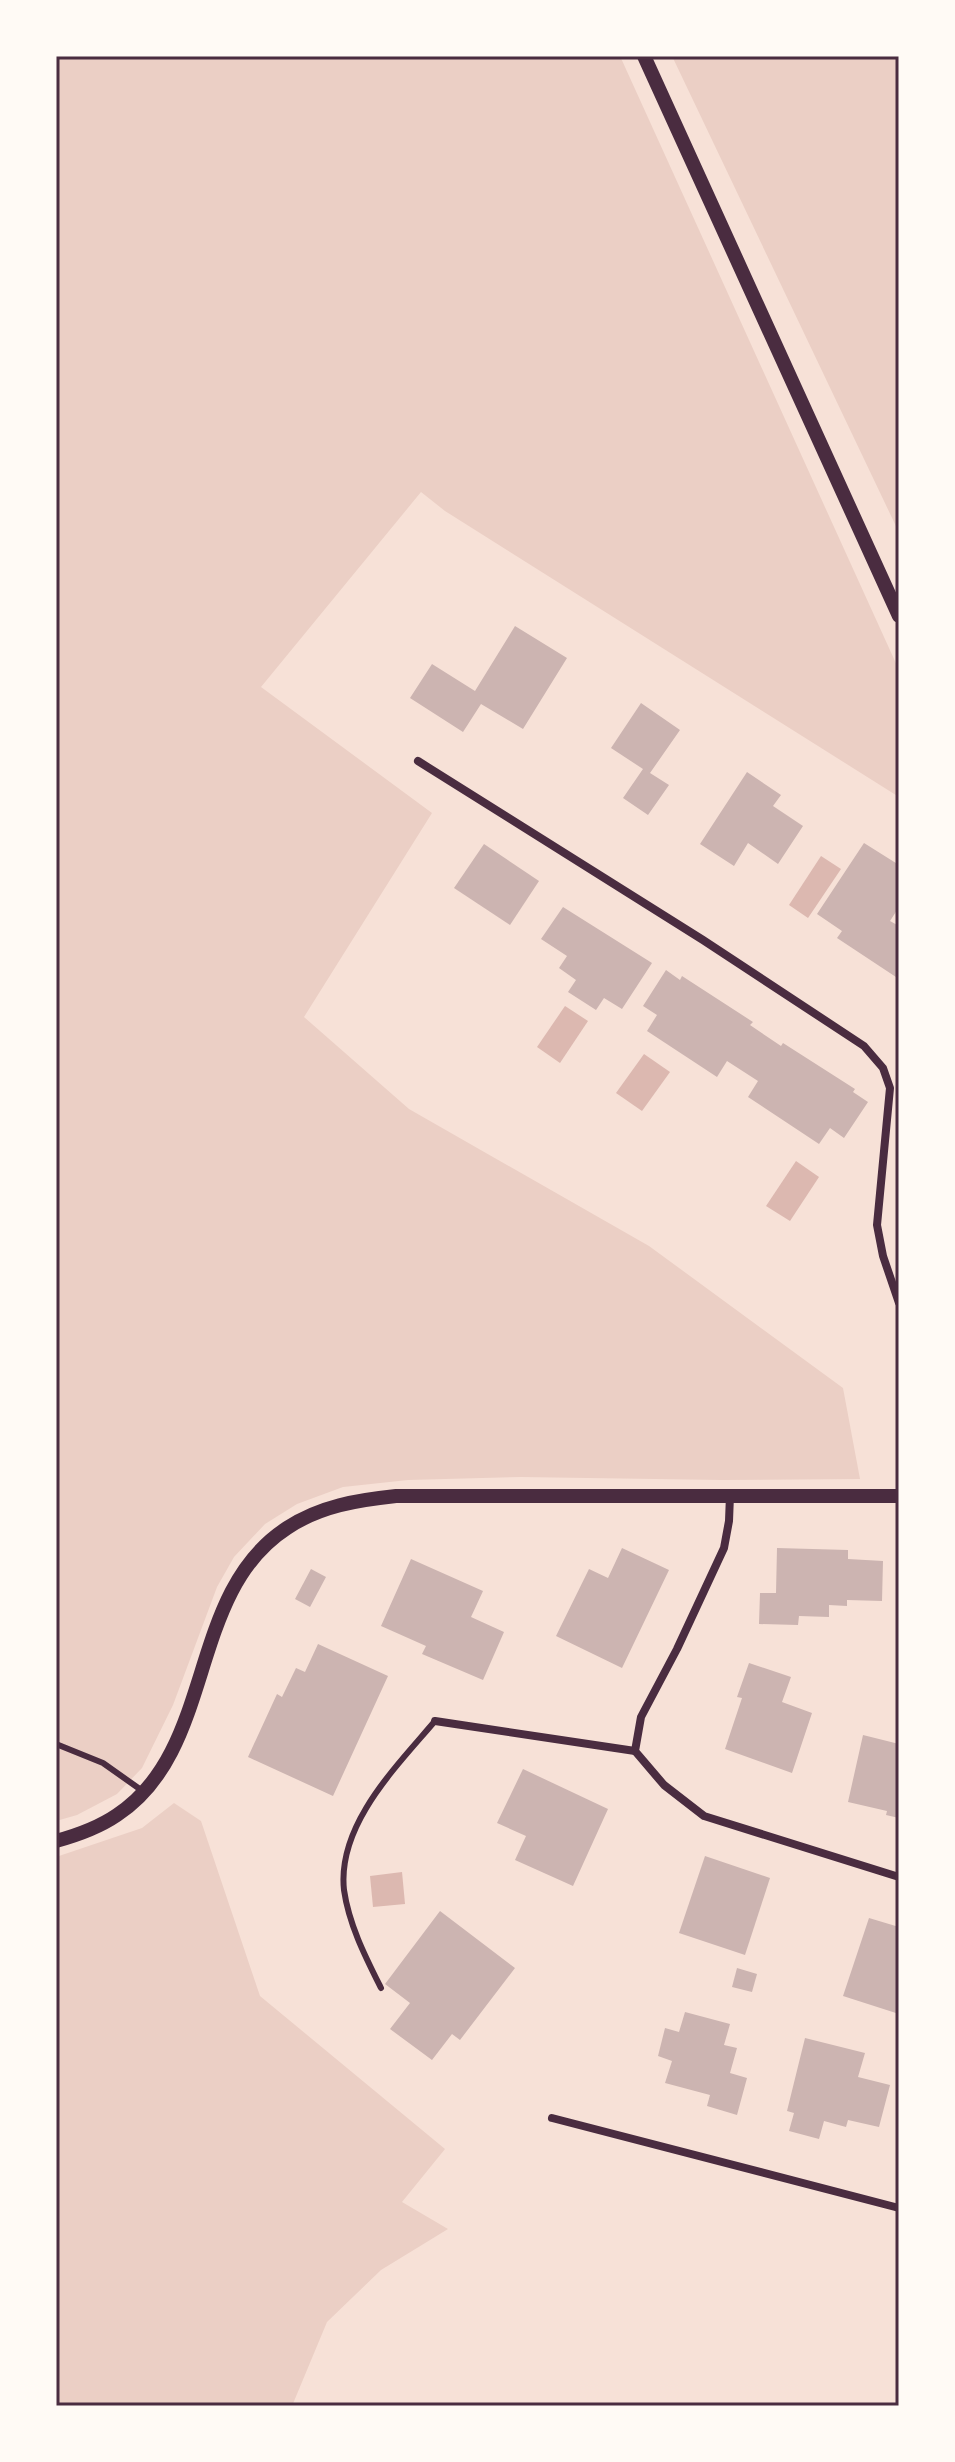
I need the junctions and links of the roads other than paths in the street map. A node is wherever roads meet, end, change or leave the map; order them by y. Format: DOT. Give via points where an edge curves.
graph roads {
  1 [pos="644,56"];
  2 [pos="899,616"];
  3 [pos="418,761"];
  4 [pos="899,1303"];
  5 [pos="730,1495"];
  6 [pos="899,1496"];
  7 [pos="435,1721"];
  8 [pos="56,1744"];
  9 [pos="635,1751"];
  10 [pos="144,1792"];
  11 [pos="56,1841"];
  12 [pos="899,1877"];
  13 [pos="381,1988"];
  14 [pos="552,2118"];
  15 [pos="899,2208"];
  1 -- 2 [label="street"];
  3 -- 4 [label="street" via="864,1046 883,1068 890,1088 877,1225"];
  5 -- 6 [label="street"];
  5 -- 9 [label="street" via="724,1548 641,1717"];
  5 -- 10 [label="street" via="396,1496 355,1500 285,1529 237,1580 180,1731"];
  7 -- 9 [label="street"];
  7 -- 13 [label="lane" via="393,1770 362,1817 345,1856 344,1891 359,1943"];
  8 -- 10 [label="lane" via="103,1763"];
  9 -- 12 [label="street" via="664,1785 704,1816"];
  10 -- 11 [label="street" via="119,1815"];
  14 -- 15 [label="street"];
}
